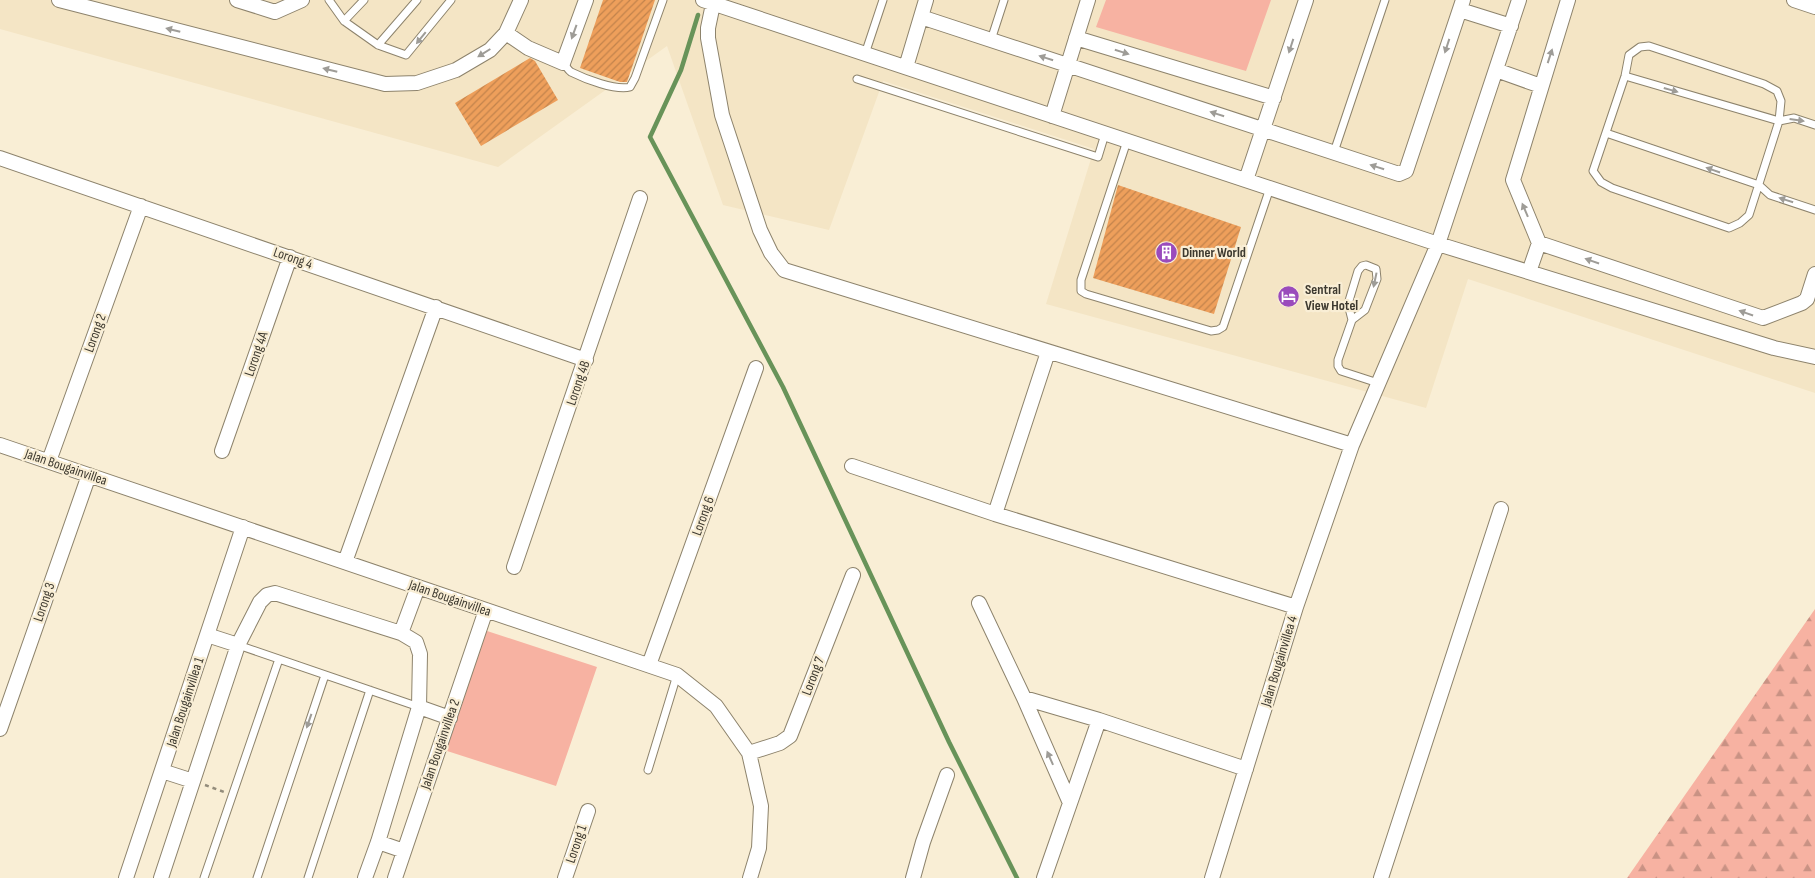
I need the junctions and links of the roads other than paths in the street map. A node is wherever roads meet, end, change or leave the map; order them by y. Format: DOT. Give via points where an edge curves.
graph roads {
  1 [pos="237,0"];
  2 [pos="302,0"];
  3 [pos="329,0"];
  4 [pos="364,0"];
  5 [pos="416,0"];
  6 [pos="451,0"];
  7 [pos="521,0"];
  8 [pos="586,0"];
  9 [pos="663,0"];
  10 [pos="883,0"];
  11 [pos="926,0"];
  12 [pos="1004,0"];
  13 [pos="1088,0"];
  14 [pos="1306,0"];
  15 [pos="1385,0"];
  16 [pos="1519,0"];
  17 [pos="1568,0"];
  18 [pos="1794,0"];
  19 [pos="68,1"];
  20 [pos="710,1"];
  21 [pos="1461,5"];
  22 [pos="1815,7"];
  23 [pos="921,17"];
  24 [pos="344,22"];
  25 [pos="1511,26"];
  26 [pos="506,33"];
  27 [pos="1076,38"];
  28 [pos="991,40"];
  29 [pos="378,45"];
  30 [pos="865,54"];
  31 [pos="563,63"];
  32 [pos="1067,65"];
  33 [pos="906,68"];
  34 [pos="1496,70"];
  35 [pos="1625,76"];
  36 [pos="857,78"];
  37 [pos="1541,86"];
  38 [pos="1274,98"];
  39 [pos="1052,116"];
  40 [pos="1779,121"];
  41 [pos="1815,124"];
  42 [pos="1263,129"];
  43 [pos="1606,133"];
  44 [pos="1105,134"];
  45 [pos="1127,141"];
  46 [pos="1334,152"];
  47 [pos="0,158"];
  48 [pos="1246,180"];
  49 [pos="1759,185"];
  50 [pos="1270,188"];
  51 [pos="640,198"];
  52 [pos="141,206"];
  53 [pos="1815,210"];
  54 [pos="1539,243"];
  55 [pos="1438,244"];
  56 [pos="290,257"];
  57 [pos="1529,272"];
  58 [pos="1815,274"];
  59 [pos="436,307"];
  60 [pos="1352,320"];
  61 [pos="1048,352"];
  62 [pos="1815,357"];
  63 [pos="586,360"];
  64 [pos="756,368"];
  65 [pos="1378,383"];
  66 [pos="0,445"];
  67 [pos="1352,445"];
  68 [pos="222,450"];
  69 [pos="49,461"];
  70 [pos="852,466"];
  71 [pos="89,475"];
  72 [pos="1501,509"];
  73 [pos="996,514"];
  74 [pos="242,527"];
  75 [pos="345,562"];
  76 [pos="514,567"];
  77 [pos="853,575"];
  78 [pos="418,587"];
  79 [pos="979,603"];
  80 [pos="1296,607"];
  81 [pos="486,610"];
  82 [pos="401,633"];
  83 [pos="207,635"];
  84 [pos="238,645"];
  85 [pos="278,659"];
  86 [pos="649,665"];
  87 [pos="325,675"];
  88 [pos="677,675"];
  89 [pos="370,690"];
  90 [pos="1024,698"];
  91 [pos="419,707"];
  92 [pos="450,718"];
  93 [pos="1099,720"];
  94 [pos="0,729"];
  95 [pos="749,753"];
  96 [pos="1246,769"];
  97 [pos="648,770"];
  98 [pos="162,771"];
  99 [pos="947,776"];
  100 [pos="193,781"];
  101 [pos="1070,803"];
  102 [pos="588,811"];
  103 [pos="378,842"];
  104 [pos="404,851"];
  105 [pos="126,878"];
  106 [pos="161,878"];
  107 [pos="204,878"];
  108 [pos="256,878"];
  109 [pos="308,878"];
  110 [pos="365,878"];
  111 [pos="395,878"];
  112 [pos="565,878"];
  113 [pos="750,878"];
  114 [pos="913,878"];
  115 [pos="1044,878"];
  116 [pos="1212,878"];
  117 [pos="1381,878"];
  1 -- 2 [label="street" via="275,12"];
  3 -- 24 [label="lane"];
  4 -- 24 [label="lane"];
  5 -- 29 [label="lane"];
  6 -- 29 [label="lane, one-way" via="406,55"];
  7 -- 26 [label="street"];
  8 -- 31 [label="street, one-way"];
  9 -- 31 [label="lane" via="630,86 623,89 612,87 570,71"];
  10 -- 30 [label="lane"];
  11 -- 23 [label="street"];
  12 -- 28 [label="lane"];
  13 -- 27 [label="street"];
  14 -- 38 [label="street, one-way"];
  15 -- 46 [label="lane"];
  16 -- 25 [label="street, Jalan Bougainvillea 4"];
  37 -- 17 [label="street, one-way"];
  18 -- 22 [label="street"];
  26 -- 19 [label="street, one-way" via="490,50 456,70 417,83 385,84"];
  20 -- 30 [label="street"];
  20 -- 61 [label="street" via="708,38 722,115 760,230 784,270"];
  21 -- 25 [label="street"];
  21 -- 46 [label="street, one-way" via="1406,171 1399,174"];
  23 -- 28 [label="street"];
  23 -- 33 [label="street"];
  24 -- 29 [label="lane"];
  25 -- 34 [label="street, Jalan Bougainvillea 4"];
  26 -- 31 [label="street" via="528,48"];
  27 -- 32 [label="street"];
  27 -- 38 [label="street, one-way"];
  32 -- 28 [label="street, one-way"];
  30 -- 33 [label="street"];
  32 -- 39 [label="street"];
  42 -- 32 [label="street, one-way"];
  33 -- 39 [label="street"];
  34 -- 37 [label="street"];
  34 -- 55 [label="street, Jalan Bougainvillea 4"];
  35 -- 40 [label="lane, one-way"];
  35 -- 40 [label="lane" via="1629,55 1640,47 1649,46 1777,91 1782,101"];
  35 -- 43 [label="lane"];
  36 -- 44 [label="lane" via="1098,157"];
  54 -- 37 [label="street, one-way" via="1513,180"];
  38 -- 42 [label="street"];
  39 -- 44 [label="street"];
  40 -- 41 [label="lane, one-way" via="1794,118"];
  40 -- 49 [label="lane"];
  42 -- 46 [label="street"];
  42 -- 48 [label="street"];
  49 -- 43 [label="lane, one-way"];
  43 -- 49 [label="lane" via="1593,172 1601,182 1729,228 1749,214"];
  44 -- 45 [label="street"];
  45 -- 48 [label="street"];
  45 -- 50 [label="lane" via="1081,280 1081,291 1086,294 1211,331 1218,330 1223,327"];
  47 -- 52 [label="street, Lorong 4"];
  48 -- 50 [label="street"];
  53 -- 49 [label="lane, one-way" via="1770,195"];
  50 -- 55 [label="street"];
  51 -- 63 [label="street, Lorong 4B"];
  52 -- 56 [label="street, Lorong 4"];
  52 -- 69 [label="street, Lorong 2"];
  54 -- 57 [label="street"];
  58 -- 54 [label="street, one-way" via="1807,299 1763,318"];
  55 -- 57 [label="street"];
  55 -- 65 [label="street, Jalan Bougainvillea 4"];
  56 -- 59 [label="street, Lorong 4"];
  56 -- 68 [label="street, Lorong 4A"];
  57 -- 62 [label="street" via="1774,348"];
  59 -- 63 [label="street, Lorong 4"];
  59 -- 75 [label="street"];
  60 -- 60 [label="lane, one-way" via="1348,304 1358,271 1366,265 1376,269 1377,279 1365,310"];
  60 -- 65 [label="lane" via="1338,366 1341,371"];
  61 -- 67 [label="street"];
  61 -- 73 [label="street"];
  63 -- 76 [label="street, Lorong 4B"];
  64 -- 86 [label="street, Lorong 6"];
  65 -- 67 [label="street, Jalan Bougainvillea 4"];
  66 -- 69 [label="street, Jalan Bougainvillea"];
  67 -- 80 [label="street, Jalan Bougainvillea 4"];
  69 -- 71 [label="street, Jalan Bougainvillea"];
  70 -- 73 [label="street"];
  71 -- 74 [label="street, Jalan Bougainvillea"];
  71 -- 94 [label="street, Lorong 3"];
  72 -- 117 [label="street"];
  73 -- 80 [label="street"];
  74 -- 75 [label="street, Jalan Bougainvillea"];
  74 -- 83 [label="street, Jalan Bougainvillea 1"];
  75 -- 78 [label="street, Jalan Bougainvillea"];
  77 -- 95 [label="street, Lorong 7" via="790,736 780,743"];
  78 -- 81 [label="street, Jalan Bougainvillea"];
  78 -- 82 [label="street"];
  79 -- 90 [label="street"];
  80 -- 96 [label="street, Jalan Bougainvillea 4"];
  81 -- 86 [label="street, Jalan Bougainvillea"];
  81 -- 92 [label="street, Jalan Bougainvillea 2"];
  82 -- 84 [label="street" via="275,592 260,602"];
  82 -- 91 [label="street" via="416,642 420,654"];
  83 -- 84 [label="street"];
  83 -- 98 [label="street, Jalan Bougainvillea 1"];
  84 -- 85 [label="lane"];
  84 -- 100 [label="street"];
  85 -- 87 [label="lane"];
  85 -- 107 [label="lane"];
  86 -- 88 [label="street, Jalan Bougainvillea"];
  87 -- 89 [label="lane"];
  87 -- 108 [label="lane, one-way"];
  88 -- 95 [label="street, Jalan Bougainvillea" via="716,706"];
  88 -- 97 [label="lane"];
  89 -- 91 [label="lane"];
  89 -- 109 [label="lane"];
  90 -- 93 [label="street"];
  101 -- 90 [label="street, one-way"];
  91 -- 92 [label="street"];
  91 -- 103 [label="street"];
  92 -- 104 [label="street, Jalan Bougainvillea 2"];
  93 -- 96 [label="street"];
  93 -- 101 [label="street"];
  95 -- 113 [label="street, Jalan Bougainvillea" via="761,806 759,848"];
  96 -- 116 [label="street, Jalan Bougainvillea 4"];
  98 -- 100 [label="street"];
  98 -- 105 [label="street, Jalan Bougainvillea 1"];
  99 -- 114 [label="street"];
  100 -- 106 [label="street"];
  101 -- 115 [label="street"];
  102 -- 112 [label="street, Lorong 1"];
  103 -- 104 [label="street"];
  103 -- 110 [label="street"];
  104 -- 111 [label="street, Jalan Bougainvillea 2"];
}
